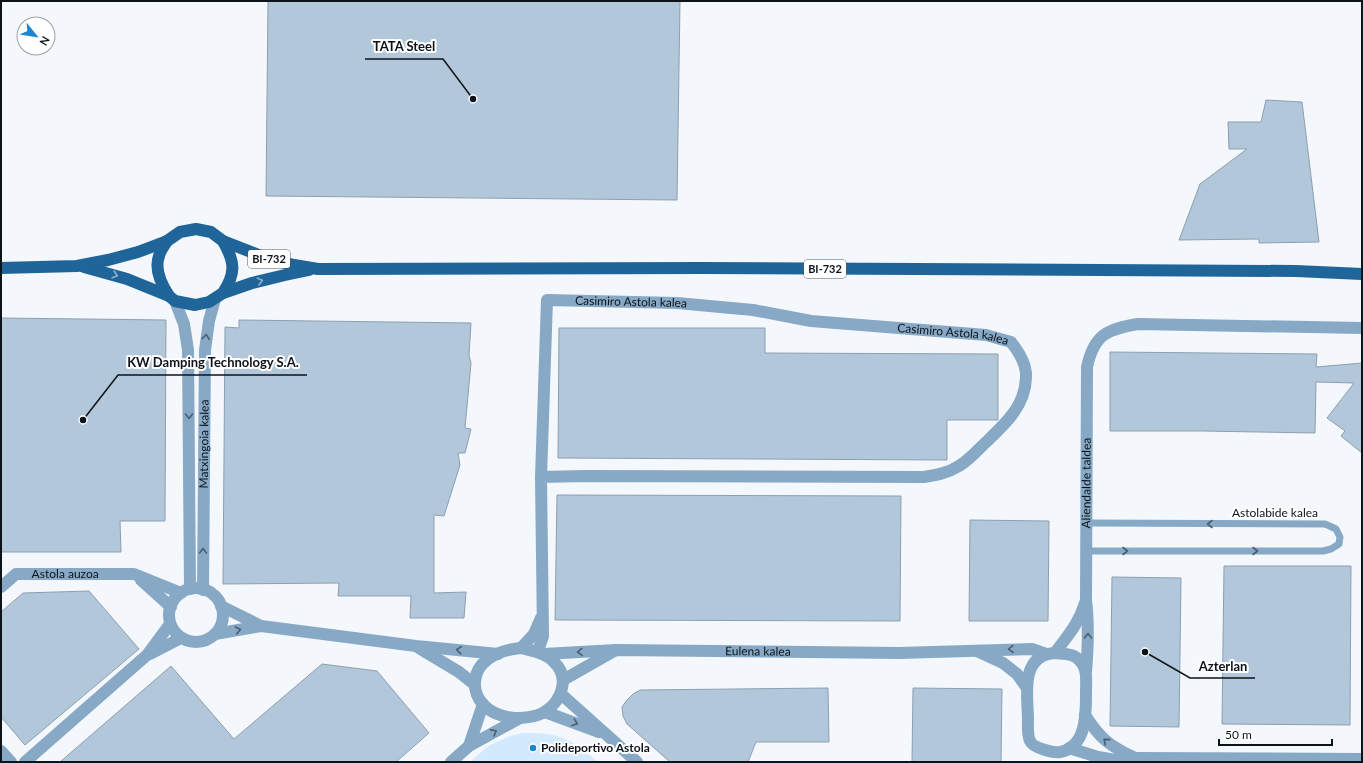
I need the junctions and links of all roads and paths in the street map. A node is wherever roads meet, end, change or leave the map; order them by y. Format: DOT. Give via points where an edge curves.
graph roads {
  1 [pos="167,241"];
  2 [pos="223,241"];
  3 [pos="77,266"];
  4 [pos="1,268"];
  5 [pos="318,269"];
  6 [pos="1362,269"];
  7 [pos="1333,272"];
  8 [pos="1362,274"];
  9 [pos="219,296"];
  10 [pos="172,298"];
  11 [pos="1362,328"];
  12 [pos="541,478"];
  13 [pos="1086,524"];
  14 [pos="1086,551"];
  15 [pos="134,574"];
  16 [pos="1,587"];
  17 [pos="203,590"];
  18 [pos="186,591"];
  19 [pos="1086,600"];
  20 [pos="221,606"];
  21 [pos="171,607"];
  22 [pos="542,617"];
  23 [pos="170,624"];
  24 [pos="262,626"];
  25 [pos="215,634"];
  26 [pos="181,638"];
  27 [pos="416,646"];
  28 [pos="521,648"];
  29 [pos="616,650"];
  30 [pos="976,651"];
  31 [pos="541,653"];
  32 [pos="1051,653"];
  33 [pos="498,654"];
  34 [pos="147,655"];
  35 [pos="1086,672"];
  36 [pos="563,680"];
  37 [pos="474,684"];
  38 [pos="1027,688"];
  39 [pos="561,694"];
  40 [pos="483,704"];
  41 [pos="545,712"];
  42 [pos="1086,715"];
  43 [pos="520,718"];
  44 [pos="604,734"];
  45 [pos="469,746"];
  46 [pos="1069,748"];
  47 [pos="1,751"];
  48 [pos="1135,758"];
  49 [pos="1362,760"];
  50 [pos="11,762"];
  51 [pos="25,762"];
  52 [pos="451,762"];
  53 [pos="637,762"];
  1 -- 2 [label="main road, BI-732" via="180,232 196,229 211,232"];
  1 -- 3 [label="main road, BI-732" via="138,252"];
  1 -- 10 [label="main road" via="159,255 157,271 163,287"];
  2 -- 5 [label="main road, BI-732" via="270,259"];
  2 -- 9 [label="main road, BI-732" via="231,255 233,271 229,284"];
  3 -- 4 [label="main road, BI-732"];
  3 -- 10 [label="main road, BI-732, one-way" via="127,278"];
  5 -- 7 [label="main road, BI-732" via="702,268"];
  9 -- 5 [label="main road, BI-732, one-way" via="252,283"];
  6 -- 7 [label="main road, BI-732"];
  7 -- 8 [label="main road, BI-732"];
  9 -- 10 [label="main road, BI-732" via="209,302 195,305"];
  17 -- 9 [label="street, Matxingoia kalea, one-way" via="205,350 208,321"];
  10 -- 18 [label="street, Matxingoia kalea, one-way" via="184,324 188,350"];
  11 -- 13 [label="street, Aliendalde taldea" via="1138,324 1112,330 1100,338 1094,344 1087,367"];
  12 -- 12 [label="street, Casimiro Astola kalea" via="547,300 677,303 753,310 811,321 986,335 1011,342 1021,355 1027,376 1024,394 1012,417 959,466 924,477"];
  12 -- 22 [label="street, Casimiro Astola kalea"];
  13 -- 14 [label="street, Aliendalde taldea"];
  14 -- 13 [label="lane, Astolabide kalea, one-way" via="1323,552 1339,544 1340,537 1336,530 1325,524"];
  14 -- 19 [label="street, Aliendalde taldea"];
  15 -- 16 [label="street, Astola auzoa" via="16,574"];
  15 -- 18 [label="street, Astola auzoa"];
  15 -- 21 [label="street"];
  17 -- 18 [label="street"];
  17 -- 20 [label="street" via="211,593"];
  18 -- 21 [label="street" via="175,599"];
  19 -- 32 [label="street, Aliendalde taldea" via="1074,628"];
  35 -- 19 [label="street, Aliendalde taldea, one-way"];
  20 -- 24 [label="street"];
  20 -- 25 [label="street" via="222,621"];
  21 -- 23 [label="street"];
  22 -- 28 [label="street, Casimiro Astola kalea" via="534,634"];
  22 -- 31 [label="street, Casimiro Astola kalea"];
  23 -- 26 [label="street"];
  23 -- 34 [label="street"];
  25 -- 24 [label="street, one-way"];
  24 -- 27 [label="street"];
  25 -- 26 [label="street" via="207,640 198,642 189,642"];
  26 -- 34 [label="street"];
  33 -- 27 [label="street, one-way"];
  27 -- 37 [label="street"];
  28 -- 31 [label="street"];
  28 -- 33 [label="street"];
  29 -- 30 [label="street, Eulena kalea" via="899,653"];
  29 -- 31 [label="street, Eulena kalea, one-way"];
  29 -- 36 [label="street"];
  32 -- 30 [label="street, one-way" via="1032,649"];
  30 -- 38 [label="street" via="1003,663 1017,674"];
  31 -- 36 [label="street" via="554,662"];
  32 -- 35 [label="street" via="1070,654 1076,657"];
  32 -- 38 [label="street, Aliendalde taldea" via="1036,660 1028,676"];
  33 -- 37 [label="street" via="486,660 479,669"];
  34 -- 51 [label="street"];
  35 -- 42 [label="street, Aliendalde taldea"];
  36 -- 39 [label="street"];
  37 -- 40 [label="street" via="477,696"];
  38 -- 46 [label="street, Aliendalde taldea" via="1030,742 1034,746 1050,751 1060,752"];
  39 -- 41 [label="street" via="555,704"];
  39 -- 44 [label="street"];
  40 -- 43 [label="street" via="504,717"];
  40 -- 45 [label="street"];
  41 -- 43 [label="street"];
  41 -- 44 [label="street, one-way"];
  42 -- 46 [label="street, Aliendalde taldea" via="1080,736"];
  48 -- 42 [label="street, Aliendalde taldea, one-way" via="1103,739"];
  45 -- 43 [label="street, one-way"];
  44 -- 53 [label="street"];
  45 -- 52 [label="street"];
  46 -- 48 [label="street, Aliendalde taldea" via="1116,760"];
  47 -- 50 [label="street"];
  48 -- 49 [label="street, Aliendalde taldea"];
}
